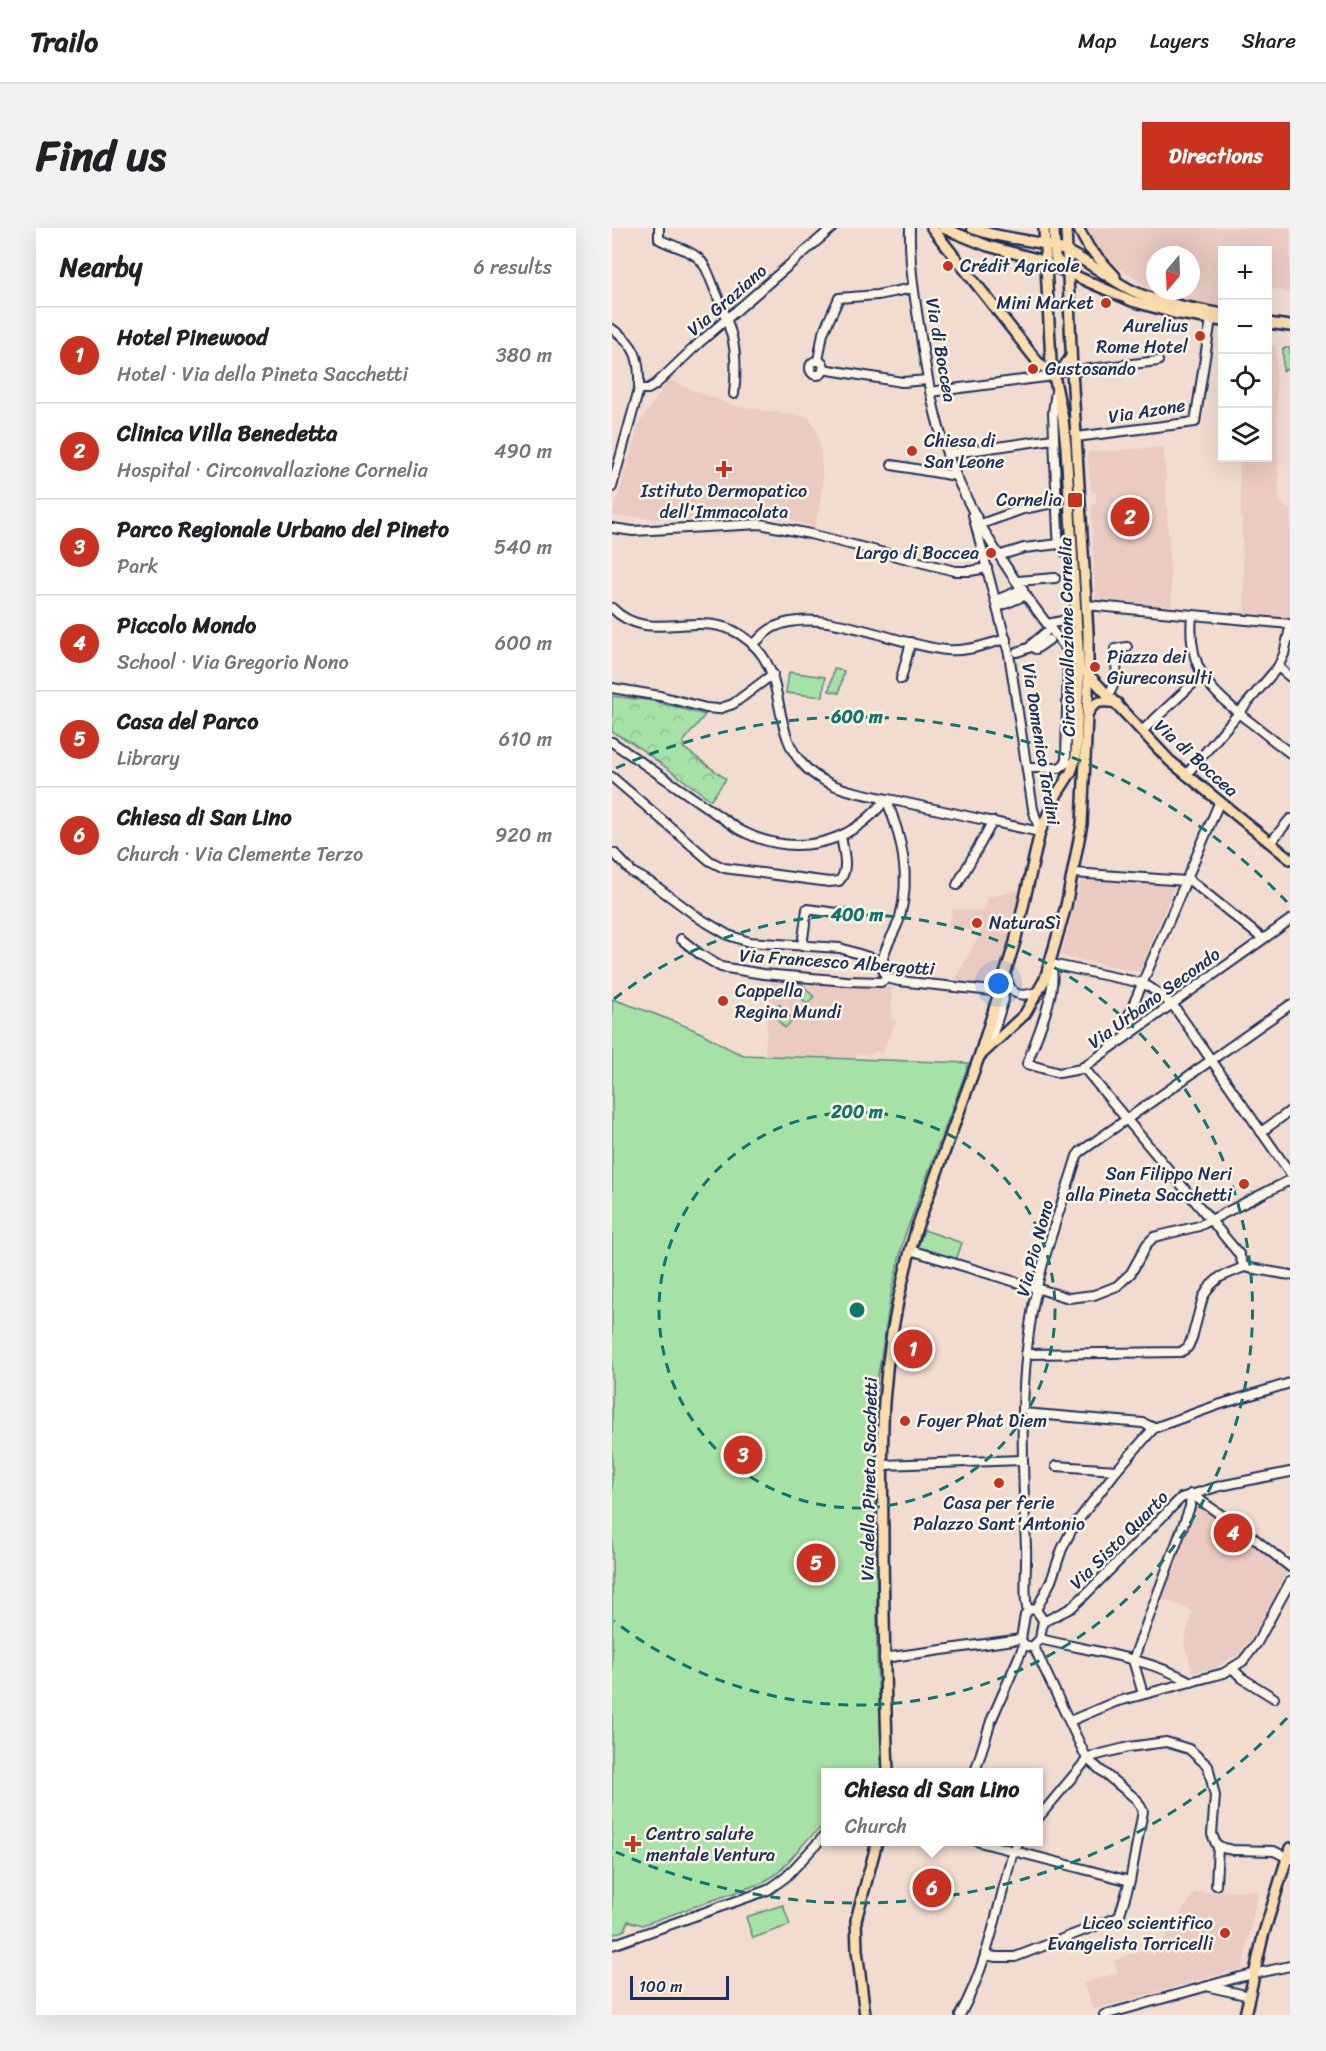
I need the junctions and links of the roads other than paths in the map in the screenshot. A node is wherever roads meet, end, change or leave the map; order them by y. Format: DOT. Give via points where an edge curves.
graph roads {
  1 [pos="659,228"];
  2 [pos="832,228"];
  3 [pos="909,228"];
  4 [pos="932,228"];
  5 [pos="943,228"];
  6 [pos="972,228"];
  7 [pos="1044,228"];
  8 [pos="1054,228"];
  9 [pos="1066,228"];
  10 [pos="1078,228"];
  11 [pos="1044,244"];
  12 [pos="1054,247"];
  13 [pos="1066,251"];
  14 [pos="1044,262"];
  15 [pos="1067,272"];
  16 [pos="1123,285"];
  17 [pos="913,288"];
  18 [pos="1218,313"];
  19 [pos="728,319"];
  20 [pos="1211,319"];
  21 [pos="1218,320"];
  22 [pos="1272,324"];
  23 [pos="1290,326"];
  24 [pos="612,329"];
  25 [pos="1071,357"];
  26 [pos="818,361"];
  27 [pos="1158,361"];
  28 [pos="823,369"];
  29 [pos="1072,371"];
  30 [pos="1053,376"];
  31 [pos="928,380"];
  32 [pos="639,389"];
  33 [pos="1056,391"];
  34 [pos="930,392"];
  35 [pos="734,394"];
  36 [pos="1076,437"];
  37 [pos="1053,439"];
  38 [pos="947,454"];
  39 [pos="892,465"];
  40 [pos="956,476"];
  41 [pos="612,487"];
  42 [pos="1053,503"];
  43 [pos="971,508"];
  44 [pos="981,524"];
  45 [pos="612,528"];
  46 [pos="1059,544"];
  47 [pos="1000,555"];
  48 [pos="1073,562"];
  49 [pos="987,568"];
  50 [pos="1055,578"];
  51 [pos="1018,581"];
  52 [pos="1024,592"];
  53 [pos="997,603"];
  54 [pos="1086,605"];
  55 [pos="612,608"];
  56 [pos="1076,608"];
  57 [pos="1192,615"];
  58 [pos="1047,624"];
  59 [pos="1290,626"];
  60 [pos="1047,636"];
  61 [pos="1006,639"];
  62 [pos="911,642"];
  63 [pos="753,645"];
  64 [pos="1127,647"];
  65 [pos="1068,651"];
  66 [pos="1017,652"];
  67 [pos="1078,664"];
  68 [pos="1278,667"];
  69 [pos="1088,674"];
  70 [pos="773,675"];
  71 [pos="1201,676"];
  72 [pos="1290,677"];
  73 [pos="901,679"];
  74 [pos="612,687"];
  75 [pos="1109,694"];
  76 [pos="1118,703"];
  77 [pos="1239,714"];
  78 [pos="1087,715"];
  79 [pos="1142,731"];
  80 [pos="612,742"];
  81 [pos="1290,753"];
  82 [pos="1028,768"];
  83 [pos="1186,775"];
  84 [pos="612,777"];
  85 [pos="886,799"];
  86 [pos="1219,802"];
  87 [pos="1290,819"];
  88 [pos="993,821"];
  89 [pos="1040,832"];
  90 [pos="841,836"];
  91 [pos="1270,843"];
  92 [pos="614,853"];
  93 [pos="1290,859"];
  94 [pos="1074,873"];
  95 [pos="1187,880"];
  96 [pos="957,885"];
  97 [pos="852,915"];
  98 [pos="1290,920"];
  99 [pos="681,939"];
  100 [pos="1263,939"];
  101 [pos="802,946"];
  102 [pos="881,961"];
  103 [pos="1051,964"];
  104 [pos="1006,972"];
  105 [pos="887,978"];
  106 [pos="1142,982"];
  107 [pos="1000,991"];
  108 [pos="1040,991"];
  109 [pos="1170,1004"];
  110 [pos="1290,1005"];
  111 [pos="1126,1035"];
  112 [pos="989,1046"];
  113 [pos="980,1057"];
  114 [pos="1210,1061"];
  115 [pos="1027,1064"];
  116 [pos="1083,1067"];
  117 [pos="1290,1111"];
  118 [pos="1126,1120"];
  119 [pos="1261,1132"];
  120 [pos="1290,1173"];
  121 [pos="1290,1180"];
  122 [pos="1210,1221"];
  123 [pos="910,1250"];
  124 [pos="1244,1267"];
  125 [pos="1290,1275"];
  126 [pos="1037,1288"];
  127 [pos="1026,1354"];
  128 [pos="1290,1383"];
  129 [pos="1023,1413"];
  130 [pos="1154,1428"];
  131 [pos="1022,1460"];
  132 [pos="883,1465"];
  133 [pos="1056,1466"];
  134 [pos="1117,1470"];
  135 [pos="1290,1472"];
  136 [pos="1191,1494"];
  137 [pos="1290,1567"];
  138 [pos="1290,1581"];
  139 [pos="1032,1610"];
  140 [pos="1043,1622"];
  141 [pos="1040,1639"];
  142 [pos="1023,1642"];
  143 [pos="1034,1647"];
  144 [pos="884,1658"];
  145 [pos="1133,1660"];
  146 [pos="1232,1668"];
  147 [pos="1191,1682"];
  148 [pos="1143,1694"];
  149 [pos="1274,1698"];
  150 [pos="1070,1721"];
  151 [pos="1087,1759"];
  152 [pos="888,1768"];
  153 [pos="977,1768"];
  154 [pos="1043,1811"];
  155 [pos="821,1838"];
  156 [pos="876,1846"];
  157 [pos="994,1846"];
  158 [pos="1016,1846"];
  159 [pos="1218,1846"];
  160 [pos="1013,1851"];
  161 [pos="1289,1855"];
  162 [pos="1130,1881"];
  163 [pos="1216,1885"];
  164 [pos="612,1945"];
  165 [pos="985,1955"];
  166 [pos="1290,1966"];
  167 [pos="1254,1974"];
  168 [pos="1206,1986"];
  169 [pos="1250,1996"];
  170 [pos="865,2015"];
  171 [pos="960,2015"];
  172 [pos="1104,2015"];
  173 [pos="1245,2015"];
  1 -- 19 [label="street" via="659,239 703,264"];
  2 -- 19 [label="street, Via Graziano"];
  3 -- 17 [label="street, Via di Boccea"];
  4 -- 30 [label="main road"];
  5 -- 14 [label="main road"];
  6 -- 11 [label="main road"];
  7 -- 11 [label="main road, Circonvallazione Cornelia"];
  8 -- 12 [label="main road"];
  9 -- 13 [label="main road, Circonvallazione Cornelia"];
  10 -- 16 [label="main road" via="1089,248"];
  11 -- 12 [label="main road"];
  11 -- 14 [label="main road, Circonvallazione Cornelia"];
  12 -- 13 [label="main road"];
  12 -- 15 [label="main road" via="1057,260"];
  13 -- 15 [label="main road, Circonvallazione Cornelia"];
  13 -- 16 [label="main road"];
  14 -- 15 [label="main road"];
  14 -- 30 [label="main road, Circonvallazione Cornelia"];
  15 -- 20 [label="main road" via="1132,301"];
  15 -- 25 [label="main road, Circonvallazione Cornelia"];
  16 -- 18 [label="main road" via="1155,299"];
  17 -- 26 [label="street" via="839,298 823,333"];
  17 -- 31 [label="street, Via di Boccea"];
  19 -- 32 [label="street, Via Graziano" via="655,384"];
  19 -- 35 [label="street" via="737,359"];
  20 -- 21 [label="main road"];
  20 -- 36 [label="street, Via Azone" via="1195,422"];
  22 -- 23 [label="main road"];
  24 -- 32 [label="street" via="635,351"];
  25 -- 29 [label="main road, Circonvallazione Cornelia"];
  25 -- 30 [label="main road"];
  26 -- 28 [label="street"];
  26 -- 28 [label="street" via="812,362 810,370 818,374"];
  27 -- 29 [label="street"];
  28 -- 31 [label="street" via="902,382"];
  29 -- 36 [label="main road, Circonvallazione Cornelia"];
  30 -- 33 [label="main road, Circonvallazione Cornelia"];
  30 -- 34 [label="street"];
  31 -- 34 [label="street, Via di Boccea"];
  32 -- 41 [label="street"];
  33 -- 37 [label="street, Circonvallazione Cornelia"];
  33 -- 48 [label="main road, Circonvallazione Cornelia" via="1065,438"];
  34 -- 38 [label="street, Via di Boccea"];
  36 -- 54 [label="main road, Circonvallazione Cornelia"];
  37 -- 38 [label="street"];
  37 -- 46 [label="street, Circonvallazione Cornelia"];
  38 -- 40 [label="street, Via di Boccea"];
  39 -- 40 [label="street"];
  40 -- 43 [label="street, Via di Boccea"];
  42 -- 44 [label="street"];
  43 -- 44 [label="street"];
  43 -- 49 [label="street"];
  44 -- 47 [label="street"];
  45 -- 49 [label="street" via="634,531 760,524 952,570"];
  46 -- 47 [label="street"];
  46 -- 48 [label="street, Circonvallazione Cornelia"];
  47 -- 51 [label="street"];
  48 -- 56 [label="main road, Circonvallazione Cornelia"];
  49 -- 53 [label="street"];
  50 -- 51 [label="street"];
  51 -- 52 [label="street"];
  52 -- 53 [label="street"];
  52 -- 58 [label="street"];
  53 -- 61 [label="street, Via Domenico Tardini"];
  54 -- 57 [label="street"];
  54 -- 69 [label="main road, Circonvallazione Cornelia"];
  55 -- 63 [label="street" via="643,626 720,626"];
  56 -- 58 [label="street" via="1067,620"];
  56 -- 67 [label="main road, Circonvallazione Cornelia"];
  57 -- 59 [label="street"];
  57 -- 71 [label="street" via="1192,644"];
  58 -- 65 [label="street"];
  59 -- 68 [label="street"];
  60 -- 66 [label="street" via="1036,649 1034,646"];
  61 -- 62 [label="street" via="954,650"];
  61 -- 82 [label="street, Via Domenico Tardini"];
  62 -- 63 [label="street" via="802,620 774,627"];
  62 -- 73 [label="street"];
  63 -- 70 [label="street"];
  64 -- 75 [label="street" via="1115,649 1117,678"];
  65 -- 67 [label="street"];
  65 -- 82 [label="street, Circonvallazione Cornelia" via="1066,763 1059,768"];
  67 -- 69 [label="main road"];
  67 -- 89 [label="main road, Circonvallazione Cornelia" via="1075,761"];
  68 -- 72 [label="street"];
  68 -- 77 [label="street"];
  69 -- 75 [label="main road, Via di Boccea"];
  69 -- 78 [label="main road, Circonvallazione Cornelia"];
  70 -- 74 [label="street" via="733,704 718,709"];
  70 -- 85 [label="street" via="787,738 806,767 833,785"];
  71 -- 77 [label="street"];
  71 -- 79 [label="street"];
  75 -- 76 [label="main road, Via di Boccea"];
  76 -- 78 [label="main road" via="1099,702"];
  76 -- 79 [label="main road, Via di Boccea"];
  77 -- 81 [label="street"];
  77 -- 83 [label="street"];
  78 -- 94 [label="main road, Circonvallazione Cornelia" via="1082,824"];
  79 -- 83 [label="main road, Via di Boccea"];
  80 -- 90 [label="street" via="749,835 795,845"];
  82 -- 89 [label="street, Via Domenico Tardini"];
  83 -- 86 [label="main road, Via di Boccea"];
  84 -- 90 [label="street" via="710,861 724,868 839,881 845,870"];
  85 -- 88 [label="street"];
  85 -- 90 [label="street" via="866,822"];
  85 -- 102 [label="street" via="902,842 905,883 898,923"];
  86 -- 91 [label="main road, Via di Boccea"];
  86 -- 95 [label="street"];
  87 -- 91 [label="street"];
  88 -- 89 [label="street"];
  88 -- 96 [label="street"];
  89 -- 104 [label="main road, Via Domenico Tardini"];
  91 -- 93 [label="main road, Via di Boccea"];
  92 -- 101 [label="street" via="634,874 728,935 749,942"];
  94 -- 95 [label="street"];
  94 -- 103 [label="main road, Circonvallazione Cornelia"];
  95 -- 100 [label="street"];
  95 -- 106 [label="street"];
  97 -- 101 [label="street" via="807,909"];
  98 -- 100 [label="street, Via Urbano Secondo"];
  99 -- 105 [label="street, Via Francesco Albergotti" via="721,968 847,981 878,982"];
  100 -- 109 [label="street, Via Urbano Secondo"];
  101 -- 102 [label="street" via="844,948"];
  102 -- 105 [label="street"];
  103 -- 106 [label="street"];
  103 -- 108 [label="main road, Circonvallazione Cornelia"];
  103 -- 115 [label="street, Circonvallazione Cornelia" via="1050,998"];
  104 -- 107 [label="main road, Via Domenico Tardini"];
  104 -- 108 [label="street" via="1008,986 1015,993"];
  105 -- 107 [label="street, Via Francesco Albergotti"];
  106 -- 109 [label="street"];
  106 -- 111 [label="street" via="1125,1024"];
  107 -- 112 [label="street, Via Domenico Tardini" via="1004,998"];
  107 -- 113 [label="main road, Via Domenico Tardini"];
  108 -- 112 [label="main road, Circonvallazione Cornelia" via="1026,1014"];
  109 -- 111 [label="street, Via Urbano Secondo"];
  109 -- 114 [label="street"];
  110 -- 114 [label="street, Via Pio Nono"];
  111 -- 116 [label="street, Via Urbano Secondo"];
  112 -- 113 [label="main road, Circonvallazione Cornelia"];
  113 -- 123 [label="main road, Via della Pineta Sacchetti"];
  114 -- 118 [label="street, Via Pio Nono"];
  114 -- 119 [label="street"];
  115 -- 116 [label="street, Via Urbano Secondo" via="1059,1073"];
  116 -- 118 [label="street"];
  117 -- 119 [label="street"];
  118 -- 122 [label="street"];
  118 -- 126 [label="street, Via Pio Nono" via="1077,1156"];
  119 -- 120 [label="street"];
  121 -- 122 [label="street"];
  122 -- 124 [label="street" via="1239,1254"];
  122 -- 126 [label="street" via="1154,1237 1131,1273 1107,1291 1074,1299"];
  123 -- 126 [label="street"];
  123 -- 132 [label="main road, Via della Pineta Sacchetti" via="889,1356"];
  124 -- 125 [label="street"];
  124 -- 127 [label="street" via="1226,1273 1209,1287 1190,1341 1181,1352"];
  126 -- 127 [label="street, Via Pio Nono"];
  127 -- 129 [label="street, Via Pio Nono"];
  128 -- 130 [label="street"];
  129 -- 130 [label="street" via="1143,1423"];
  129 -- 131 [label="street, Via Pio Nono"];
  130 -- 134 [label="street"];
  131 -- 132 [label="street"];
  131 -- 139 [label="street, Via Pio Nono" via="1025,1601"];
  132 -- 144 [label="main road, Via della Pineta Sacchetti"];
  133 -- 134 [label="street"];
  134 -- 139 [label="street" via="1070,1531 1051,1581"];
  135 -- 136 [label="street, Via Sisto Quarto"];
  136 -- 137 [label="street"];
  136 -- 140 [label="street, Via Sisto Quarto" via="1181,1498 1071,1608"];
  136 -- 145 [label="street" via="1190,1507"];
  138 -- 146 [label="street" via="1257,1642 1243,1661"];
  139 -- 140 [label="street"];
  139 -- 142 [label="street"];
  140 -- 141 [label="street"];
  141 -- 143 [label="street"];
  141 -- 145 [label="street"];
  142 -- 143 [label="street"];
  142 -- 144 [label="street"];
  142 -- 153 [label="street"];
  143 -- 150 [label="street"];
  144 -- 152 [label="main road, Via della Pineta Sacchetti"];
  145 -- 147 [label="street"];
  145 -- 148 [label="street"];
  146 -- 147 [label="street"];
  146 -- 149 [label="street"];
  147 -- 148 [label="street"];
  148 -- 150 [label="street"];
  150 -- 151 [label="street"];
  151 -- 154 [label="street"];
  151 -- 159 [label="street" via="1161,1742 1195,1753 1211,1773 1215,1796 1212,1837"];
  151 -- 162 [label="street" via="1137,1800 1143,1811"];
  155 -- 164 [label="street" via="786,1877 768,1890"];
  156 -- 170 [label="main road" via="856,1920"];
  157 -- 160 [label="street"];
  158 -- 160 [label="street"];
  159 -- 161 [label="street"];
  159 -- 163 [label="street"];
  160 -- 162 [label="street"];
  160 -- 165 [label="street"];
  161 -- 167 [label="main road"];
  162 -- 165 [label="street" via="1119,1917 1015,1957"];
  165 -- 171 [label="street"];
  166 -- 167 [label="street"];
  167 -- 168 [label="street"];
  167 -- 169 [label="main road"];
  168 -- 169 [label="street"];
  168 -- 172 [label="street"];
  169 -- 173 [label="main road"];
}
